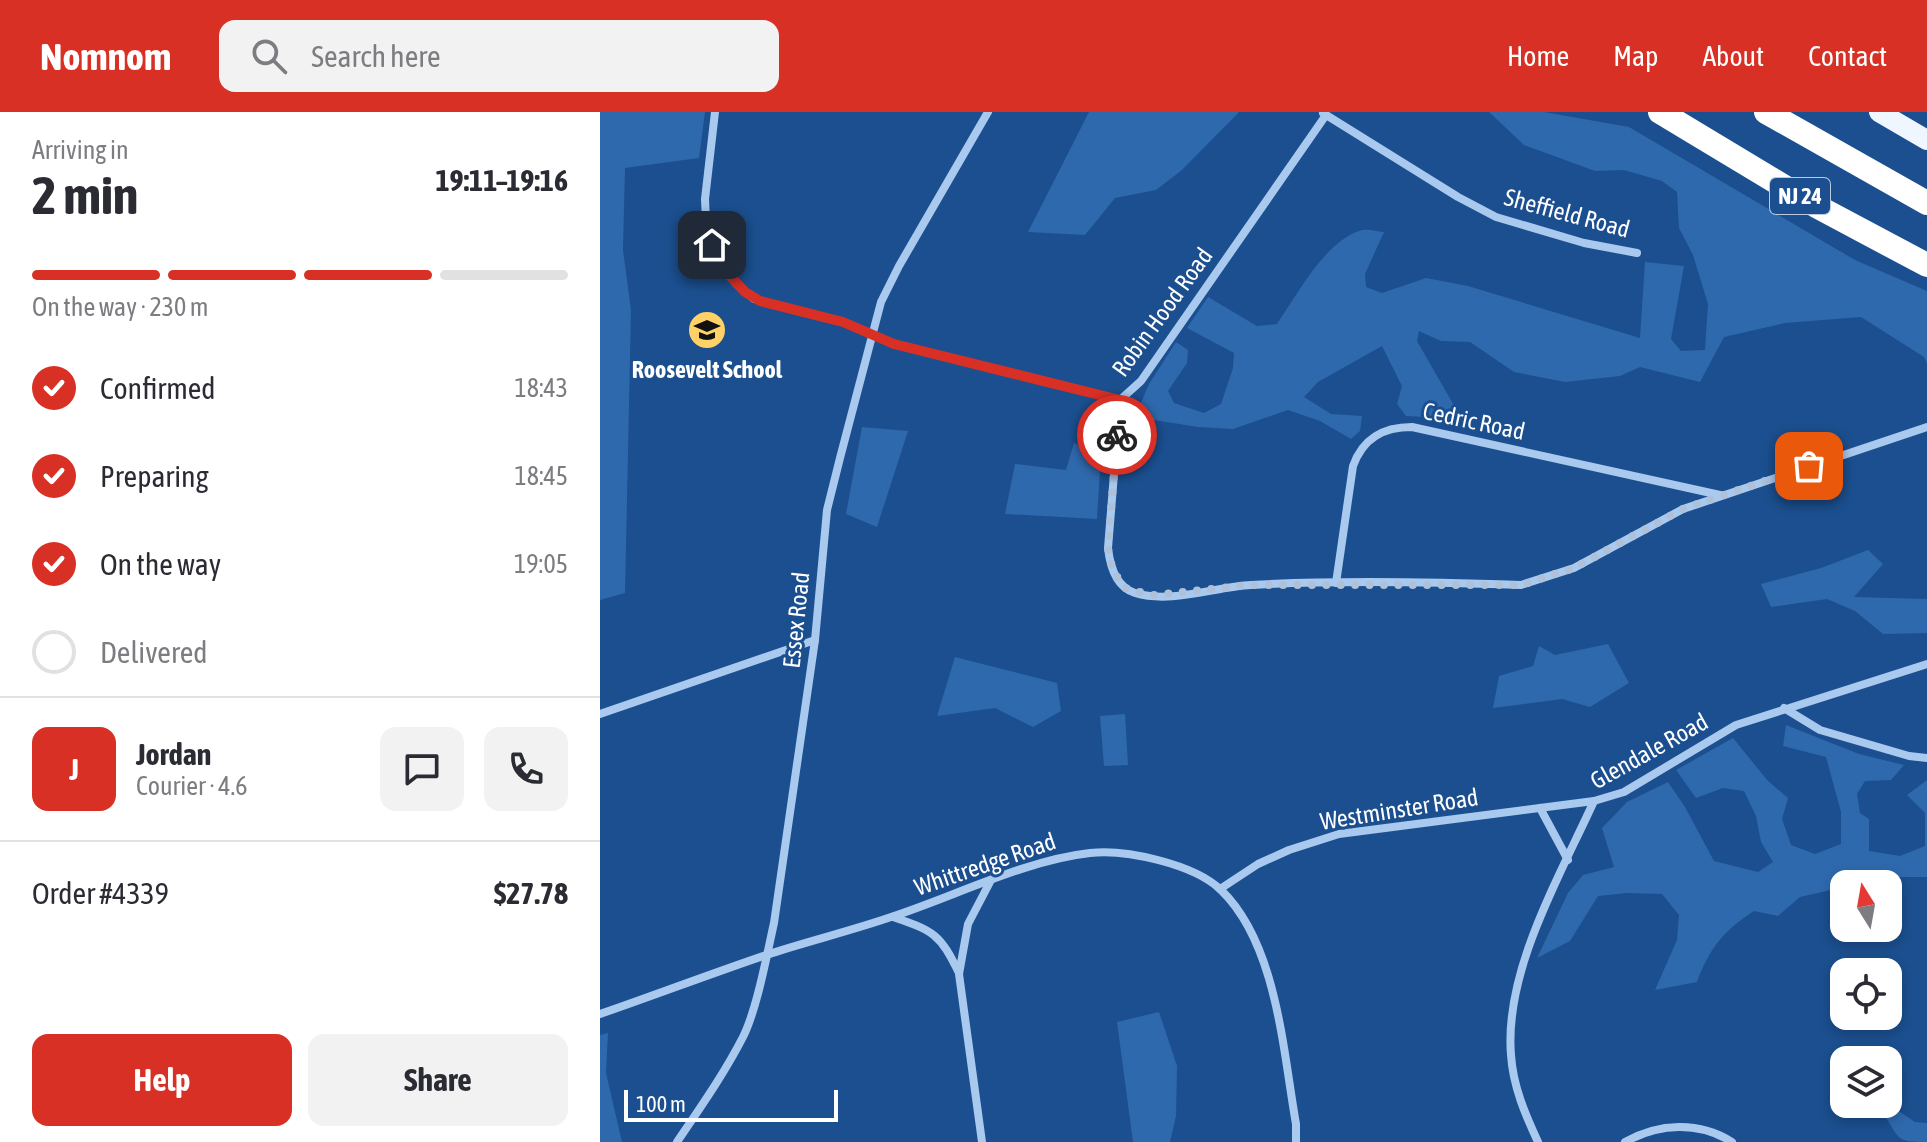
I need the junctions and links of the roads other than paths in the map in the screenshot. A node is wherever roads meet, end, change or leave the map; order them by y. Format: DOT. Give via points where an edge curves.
graph roads {
  1 [pos="715,112"];
  2 [pos="988,112"];
  3 [pos="1879,112"];
  4 [pos="1324,113"];
  5 [pos="1769,113"];
  6 [pos="1668,117"];
  7 [pos="1927,140"];
  8 [pos="1927,203"];
  9 [pos="1637,253"];
  10 [pos="1927,265"];
  11 [pos="873,334"];
  12 [pos="1120,400"];
  13 [pos="1927,427"];
  14 [pos="1720,495"];
  15 [pos="1336,583"];
  16 [pos="815,640"];
  17 [pos="1927,656"];
  18 [pos="1927,664"];
  19 [pos="1917,667"];
  20 [pos="1784,708"];
  21 [pos="600,714"];
  22 [pos="1927,758"];
  23 [pos="1594,801"];
  24 [pos="1540,808"];
  25 [pos="1568,860"];
  26 [pos="990,882"];
  27 [pos="1220,889"];
  28 [pos="893,917"];
  29 [pos="767,955"];
  30 [pos="959,974"];
  31 [pos="600,1014"];
  32 [pos="677,1142"];
  33 [pos="982,1142"];
  34 [pos="1296,1142"];
  35 [pos="1538,1142"];
  36 [pos="1625,1142"];
  37 [pos="1732,1142"];
  1 -- 11 [label="street, Robin Hood Road" via="705,211 712,245 729,275 760,301"];
  2 -- 11 [label="street, Essex Road" via="899,266"];
  3 -- 7 [label="main road"];
  4 -- 9 [label="street, Sheffield Road" via="1496,217"];
  4 -- 12 [label="street, Robin Hood Road" via="1141,381"];
  5 -- 8 [label="highway, NJ 24"];
  6 -- 10 [label="highway, NJ 24"];
  11 -- 12 [label="street, Robin Hood Road" via="894,344"];
  11 -- 16 [label="street, Essex Road" via="827,510"];
  12 -- 15 [label="street" via="1108,548 1113,571 1127,589 1164,595"];
  13 -- 14 [label="street"];
  14 -- 15 [label="street" via="1539,582"];
  14 -- 15 [label="street, Cedric Road" via="1395,427 1370,439 1356,456"];
  16 -- 21 [label="street"];
  16 -- 29 [label="street, Essex Road"];
  17 -- 19 [label="street"];
  18 -- 19 [label="street, Glendale Road"];
  19 -- 20 [label="street, Glendale Road"];
  20 -- 22 [label="street" via="1820,730"];
  20 -- 23 [label="street, Glendale Road" via="1736,725 1624,792"];
  23 -- 24 [label="street, Westminster Road"];
  23 -- 25 [label="street, Glendale Road"];
  24 -- 25 [label="street"];
  24 -- 27 [label="street, Westminster Road" via="1339,834 1258,864"];
  25 -- 35 [label="street, Glendale Road" via="1530,944 1515,990 1510,1036 1516,1087"];
  26 -- 27 [label="street, Whittredge Road" via="1066,857 1121,853 1172,864"];
  26 -- 28 [label="street, Whittredge Road"];
  26 -- 30 [label="street" via="968,924"];
  27 -- 34 [label="street, Whittredge Road" via="1253,938 1266,970"];
  28 -- 29 [label="street, Whittredge Road"];
  28 -- 30 [label="street" via="943,940"];
  29 -- 31 [label="street, Whittredge Road"];
  29 -- 32 [label="street, Essex Road" via="744,1034"];
  30 -- 33 [label="street"];
  36 -- 37 [label="street" via="1683,1126 1701,1127"];
}
